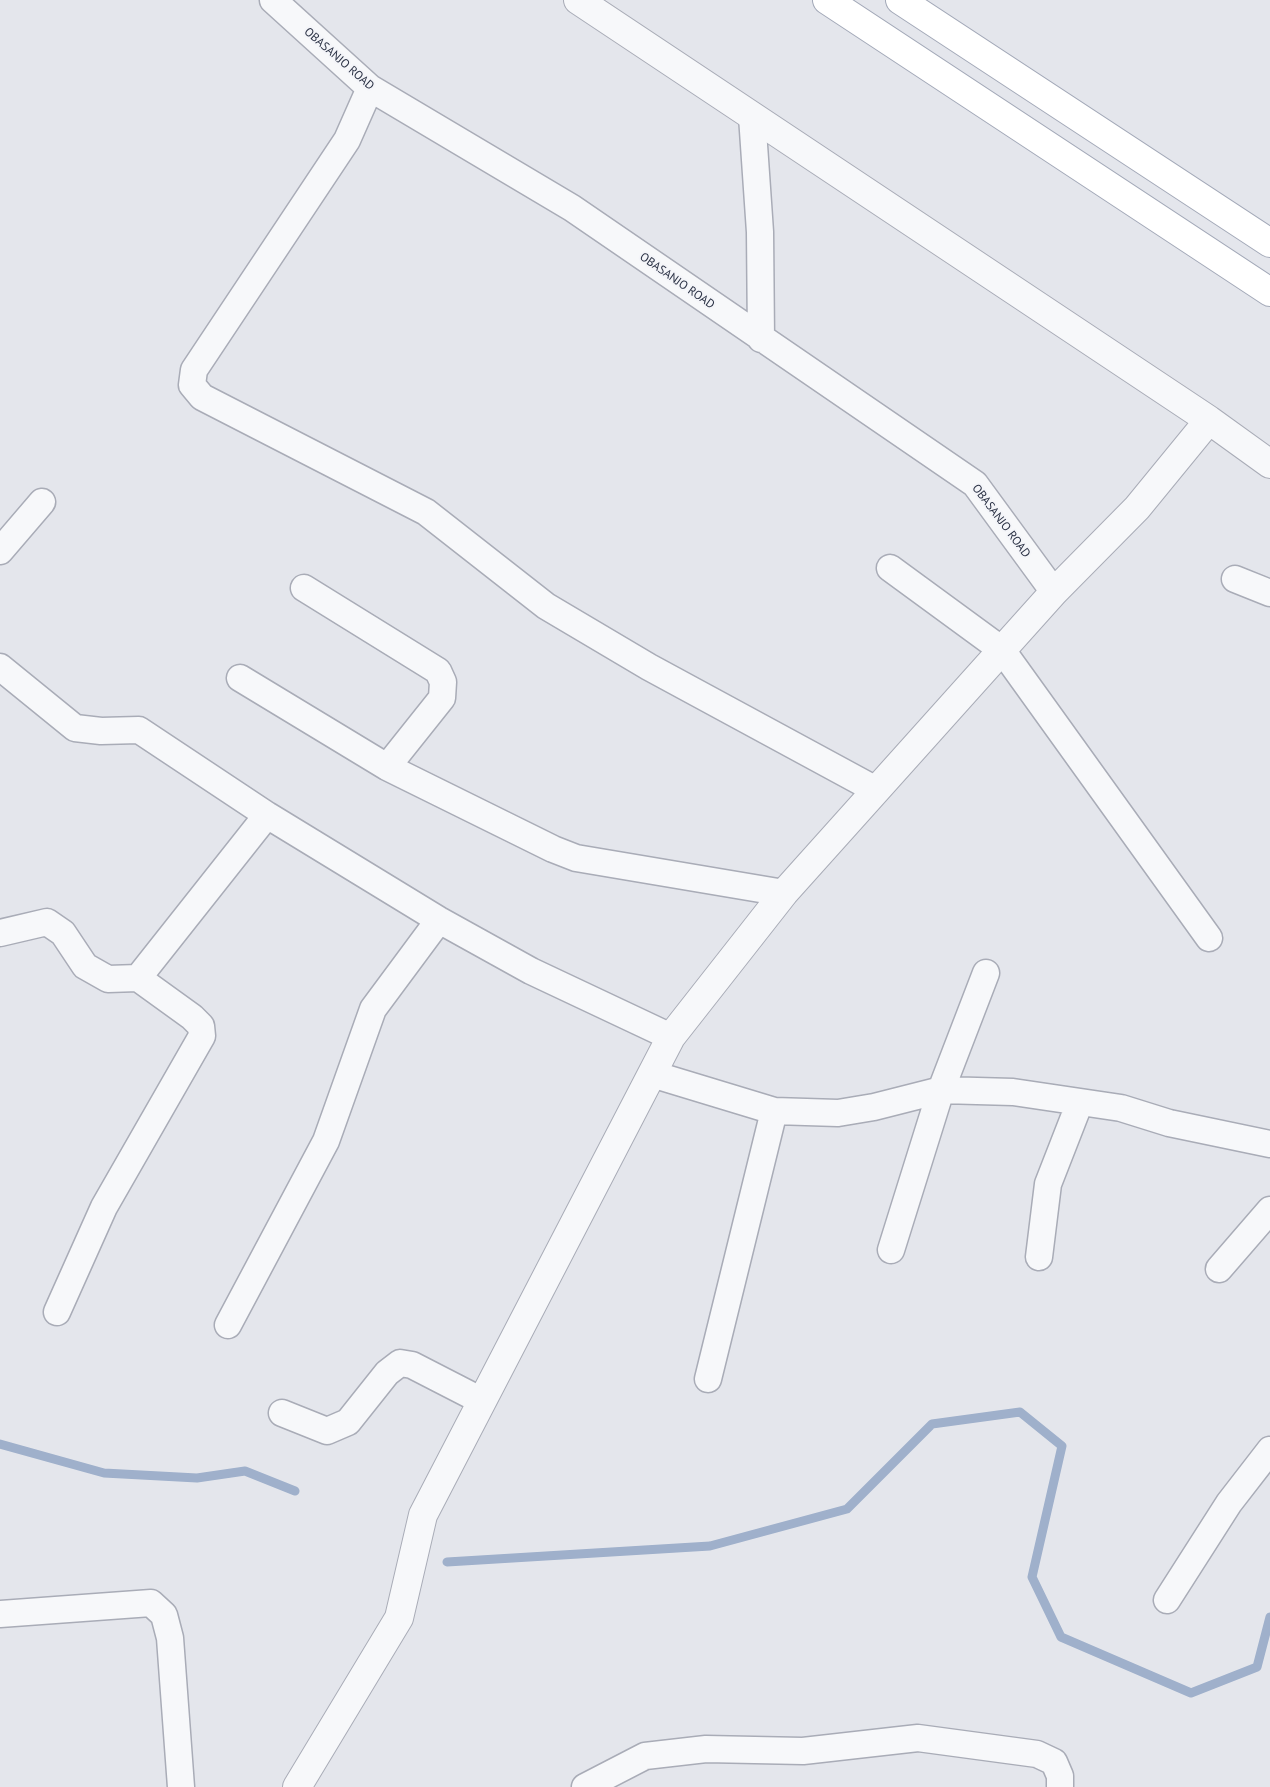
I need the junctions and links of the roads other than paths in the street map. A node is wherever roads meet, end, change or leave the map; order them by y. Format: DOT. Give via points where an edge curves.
graph roads {
  1 [pos="273,0"];
  2 [pos="578,0"];
  3 [pos="827,0"];
  4 [pos="900,0"];
  5 [pos="370,88"];
  6 [pos="752,116"];
  7 [pos="1270,243"];
  8 [pos="1270,292"];
  9 [pos="761,339"];
  10 [pos="1209,420"];
  11 [pos="1270,464"];
  12 [pos="42,502"];
  13 [pos="0,551"];
  14 [pos="890,568"];
  15 [pos="1235,579"];
  16 [pos="304,588"];
  17 [pos="1054,592"];
  18 [pos="1270,593"];
  19 [pos="1002,650"];
  20 [pos="0,667"];
  21 [pos="240,678"];
  22 [pos="387,767"];
  23 [pos="876,790"];
  24 [pos="267,814"];
  25 [pos="784,893"];
  26 [pos="439,920"];
  27 [pos="0,932"];
  28 [pos="1210,938"];
  29 [pos="986,973"];
  30 [pos="138,978"];
  31 [pos="670,1037"];
  32 [pos="652,1074"];
  33 [pos="941,1090"];
  34 [pos="1080,1102"];
  35 [pos="774,1111"];
  36 [pos="1270,1144"];
  37 [pos="1270,1210"];
  38 [pos="891,1250"];
  39 [pos="1039,1257"];
  40 [pos="1219,1269"];
  41 [pos="57,1312"];
  42 [pos="228,1325"];
  43 [pos="708,1379"];
  44 [pos="482,1400"];
  45 [pos="282,1414"];
  46 [pos="1270,1450"];
  47 [pos="1167,1600"];
  48 [pos="0,1614"];
  49 [pos="181,1787"];
  50 [pos="296,1787"];
  51 [pos="585,1787"];
  52 [pos="1060,1787"];
  1 -- 5 [label="street, OBASANJO ROAD"];
  2 -- 6 [label="street"];
  3 -- 8 [label="main road"];
  4 -- 7 [label="main road"];
  5 -- 9 [label="street, OBASANJO ROAD" via="572,208"];
  5 -- 23 [label="street" via="347,140 194,370 192,385 202,397 426,512 546,606 649,668"];
  6 -- 9 [label="street" via="760,232"];
  6 -- 10 [label="street"];
  9 -- 17 [label="street, OBASANJO ROAD" via="975,484"];
  10 -- 11 [label="street"];
  10 -- 17 [label="street" via="1137,508"];
  12 -- 13 [label="street"];
  14 -- 19 [label="street"];
  15 -- 18 [label="street"];
  16 -- 22 [label="street" via="438,671 443,682 442,698"];
  17 -- 19 [label="street"];
  19 -- 23 [label="street"];
  19 -- 28 [label="street"];
  20 -- 24 [label="street" via="75,728 139,730"];
  21 -- 22 [label="street"];
  22 -- 25 [label="street" via="576,858"];
  23 -- 25 [label="street"];
  24 -- 26 [label="street"];
  24 -- 30 [label="street"];
  25 -- 31 [label="street"];
  26 -- 31 [label="street" via="531,971"];
  26 -- 42 [label="street" via="373,1009 326,1141"];
  27 -- 30 [label="street" via="47,922 63,933 85,966 108,980"];
  29 -- 33 [label="street"];
  30 -- 41 [label="street" via="192,1017 201,1026 202,1036 104,1207"];
  31 -- 32 [label="street"];
  32 -- 35 [label="street"];
  32 -- 44 [label="street"];
  33 -- 34 [label="street" via="1013,1092"];
  33 -- 35 [label="street" via="838,1113"];
  33 -- 38 [label="street"];
  34 -- 36 [label="street" via="1121,1108 1169,1123"];
  34 -- 39 [label="street" via="1048,1184"];
  35 -- 43 [label="street"];
  37 -- 40 [label="street"];
  44 -- 45 [label="street" via="400,1362 387,1373 348,1422 328,1431"];
  44 -- 50 [label="street" via="423,1515 399,1618"];
  46 -- 47 [label="street" via="1229,1503"];
  48 -- 49 [label="street" via="151,1602 164,1615 170,1638"];
  51 -- 52 [label="street" via="645,1756 706,1749 803,1751 918,1738 1037,1754 1054,1762 1060,1776"];
}
